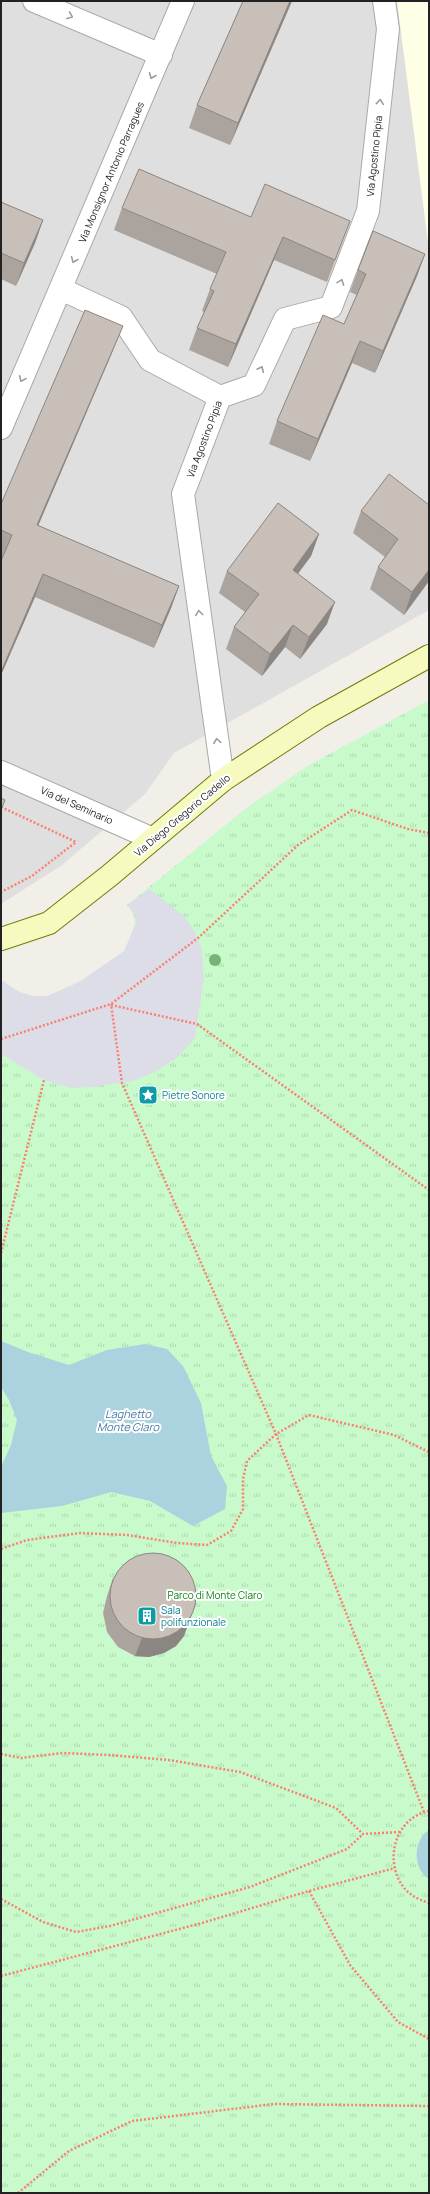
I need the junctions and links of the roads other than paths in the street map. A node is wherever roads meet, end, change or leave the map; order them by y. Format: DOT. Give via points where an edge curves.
graph roads {
  1 [pos="34,1"];
  2 [pos="183,1"];
  3 [pos="384,1"];
  4 [pos="161,55"];
  5 [pos="61,290"];
  6 [pos="220,396"];
  7 [pos="1,428"];
  8 [pos="429,656"];
  9 [pos="1,772"];
  10 [pos="223,780"];
  11 [pos="153,839"];
  12 [pos="1,939"];
  1 -- 4 [label="street, one-way"];
  2 -- 4 [label="street, Via Monsignor Antonio Parragues"];
  6 -- 3 [label="street, Via Agostino Pipia, one-way" via="254,385 286,319 331,307 368,211 388,29"];
  4 -- 5 [label="street, Via Monsignor Antonio Parragues, one-way"];
  5 -- 6 [label="street" via="121,317 150,360"];
  5 -- 7 [label="street, Via Monsignor Antonio Parragues, one-way"];
  10 -- 6 [label="street, Via Agostino Pipia, one-way" via="183,494"];
  8 -- 10 [label="street, Via Diego Gregorio Cadello" via="318,717"];
  9 -- 11 [label="street, Via del Seminario"];
  10 -- 11 [label="street, Via Diego Gregorio Cadello"];
  11 -- 12 [label="street, Via Diego Gregorio Cadello" via="49,923"];
}
